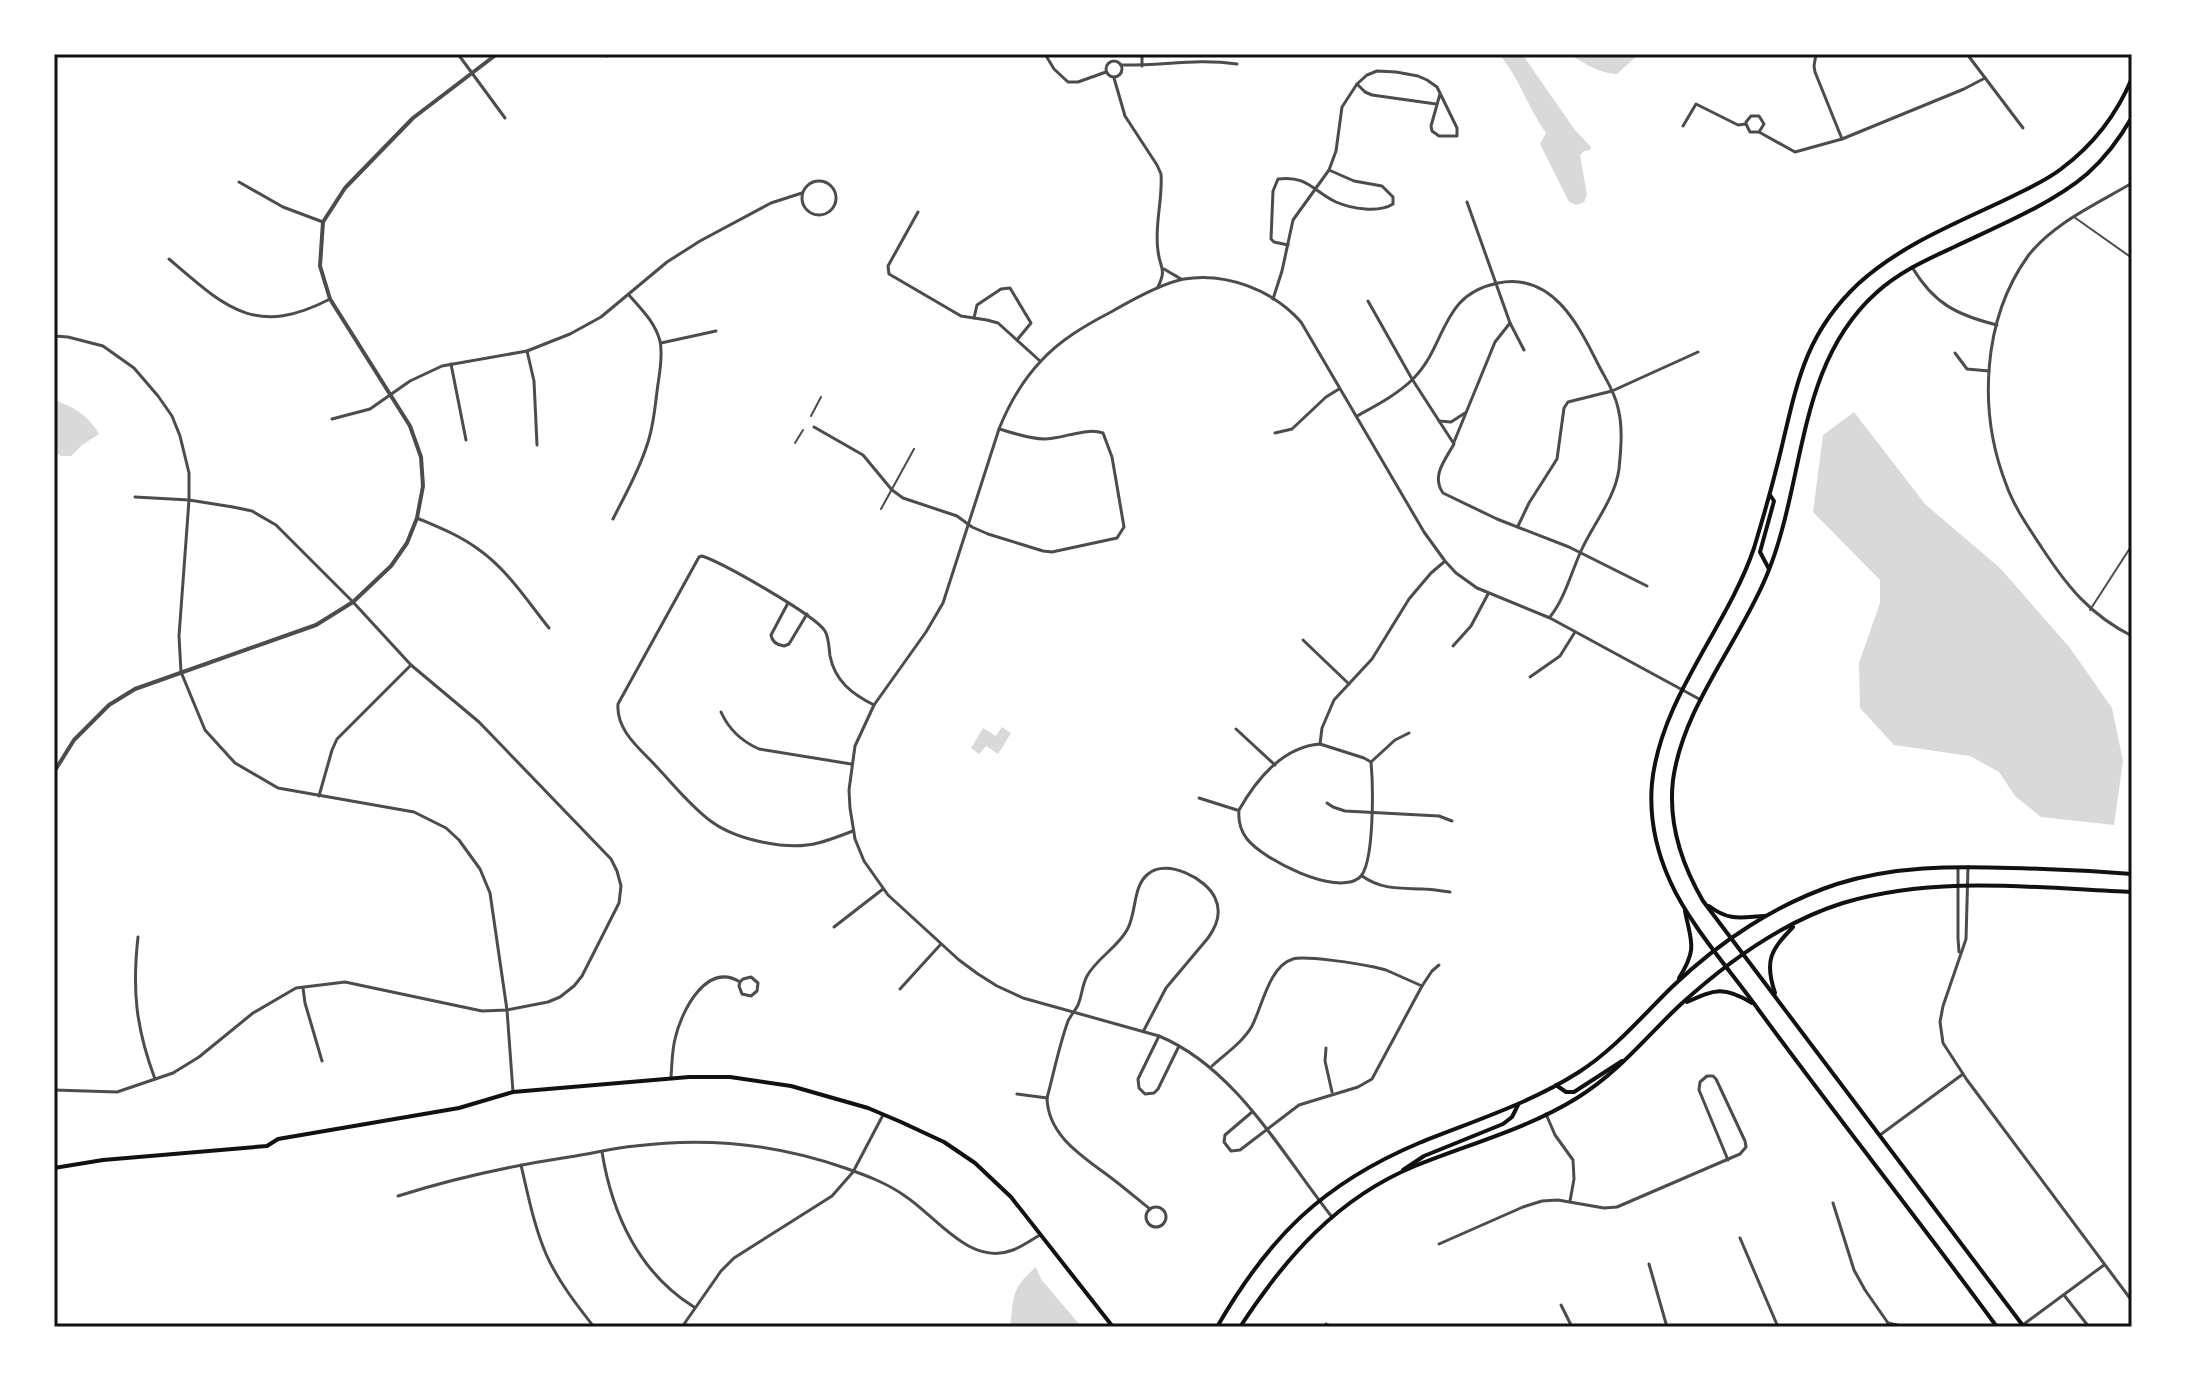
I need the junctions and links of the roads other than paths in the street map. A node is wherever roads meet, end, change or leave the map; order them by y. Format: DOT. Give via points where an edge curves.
graph roads {
  1 [pos="458,54"];
  2 [pos="497,54"];
  3 [pos="1045,54"];
  4 [pos="1142,54"];
  5 [pos="1816,54"];
  6 [pos="1967,54"];
  7 [pos="2125,54"];
  8 [pos="2132,57"];
  9 [pos="1237,64"];
  10 [pos="1121,65"];
  11 [pos="1142,66"];
  12 [pos="1106,72"];
  13 [pos="472,73"];
  14 [pos="1114,78"];
  15 [pos="1985,78"];
  16 [pos="2132,78"];
  17 [pos="1357,84"];
  18 [pos="1440,94"];
  19 [pos="1436,104"];
  20 [pos="2132,117"];
  21 [pos="505,118"];
  22 [pos="1746,124"];
  23 [pos="1683,126"];
  24 [pos="2023,128"];
  25 [pos="1759,132"];
  26 [pos="1842,139"];
  27 [pos="1329,170"];
  28 [pos="239,182"];
  29 [pos="2132,183"];
  30 [pos="1316,187"];
  31 [pos="802,193"];
  32 [pos="1467,202"];
  33 [pos="918,212"];
  34 [pos="2074,217"];
  35 [pos="323,222"];
  36 [pos="1288,245"];
  37 [pos="2132,258"];
  38 [pos="169,259"];
  39 [pos="1912,267"];
  40 [pos="1164,269"];
  41 [pos="1181,280"];
  42 [pos="1495,284"];
  43 [pos="1156,290"];
  44 [pos="629,295"];
  45 [pos="330,299"];
  46 [pos="1273,299"];
  47 [pos="1368,301"];
  48 [pos="974,318"];
  49 [pos="1510,323"];
  50 [pos="1997,325"];
  51 [pos="716,331"];
  52 [pos="54,336"];
  53 [pos="1017,340"];
  54 [pos="661,343"];
  55 [pos="1524,350"];
  56 [pos="527,351"];
  57 [pos="1698,352"];
  58 [pos="1955,353"];
  59 [pos="1040,361"];
  60 [pos="451,364"];
  61 [pos="1989,371"];
  62 [pos="1412,379"];
  63 [pos="1340,388"];
  64 [pos="1612,391"];
  65 [pos="390,395"];
  66 [pos="821,397"];
  67 [pos="1465,413"];
  68 [pos="811,416"];
  69 [pos="1357,416"];
  70 [pos="332,419"];
  71 [pos="1439,421"];
  72 [pos="814,427"];
  73 [pos="999,429"];
  74 [pos="803,430"];
  75 [pos="1275,433"];
  76 [pos="466,440"];
  77 [pos="795,443"];
  78 [pos="1454,444"];
  79 [pos="537,445"];
  80 [pos="914,449"];
  81 [pos="892,490"];
  82 [pos="1770,495"];
  83 [pos="135,497"];
  84 [pos="189,500"];
  85 [pos="881,509"];
  86 [pos="417,518"];
  87 [pos="613,519"];
  88 [pos="968,524"];
  89 [pos="1518,527"];
  90 [pos="2132,545"];
  91 [pos="1580,552"];
  92 [pos="1445,561"];
  93 [pos="1769,569"];
  94 [pos="1647,586"];
  95 [pos="1488,594"];
  96 [pos="353,602"];
  97 [pos="788,603"];
  98 [pos="2090,610"];
  99 [pos="807,614"];
  100 [pos="1550,618"];
  101 [pos="549,628"];
  102 [pos="1575,632"];
  103 [pos="2132,636"];
  104 [pos="1303,640"];
  105 [pos="1453,646"];
  106 [pos="411,665"];
  107 [pos="181,672"];
  108 [pos="1530,677"];
  109 [pos="1349,684"];
  110 [pos="1683,690"];
  111 [pos="1701,700"];
  112 [pos="874,705"];
  113 [pos="721,712"];
  114 [pos="1236,729"];
  115 [pos="1409,733"];
  116 [pos="1320,744"];
  117 [pos="1371,762"];
  118 [pos="851,764"];
  119 [pos="1275,765"];
  120 [pos="54,772"];
  121 [pos="319,796"];
  122 [pos="1199,798"];
  123 [pos="1327,803"];
  124 [pos="1239,810"];
  125 [pos="1372,813"];
  126 [pos="1452,821"];
  127 [pos="853,831"];
  128 [pos="1958,866"];
  129 [pos="1968,866"];
  130 [pos="2132,874"];
  131 [pos="1362,876"];
  132 [pos="1959,886"];
  133 [pos="1967,886"];
  134 [pos="883,889"];
  135 [pos="1450,892"];
  136 [pos="2132,892"];
  137 [pos="1703,901"];
  138 [pos="1685,908"];
  139 [pos="1768,916"];
  140 [pos="1798,922"];
  141 [pos="834,927"];
  142 [pos="138,937"];
  143 [pos="1731,938"];
  144 [pos="941,944"];
  145 [pos="1714,950"];
  146 [pos="1743,954"];
  147 [pos="1960,956"];
  148 [pos="1439,965"];
  149 [pos="1727,967"];
  150 [pos="740,982"];
  151 [pos="1676,984"];
  152 [pos="1422,986"];
  153 [pos="303,988"];
  154 [pos="900,989"];
  155 [pos="1776,995"];
  156 [pos="1754,1004"];
  157 [pos="1681,1005"];
  158 [pos="507,1010"];
  159 [pos="1074,1011"];
  160 [pos="1144,1030"];
  161 [pos="1159,1036"];
  162 [pos="1180,1045"];
  163 [pos="1326,1048"];
  164 [pos="1631,1055"];
  165 [pos="322,1061"];
  166 [pos="1211,1067"];
  167 [pos="1963,1074"];
  168 [pos="155,1079"];
  169 [pos="671,1079"];
  170 [pos="1556,1085"];
  171 [pos="54,1090"];
  172 [pos="513,1092"];
  173 [pos="1332,1093"];
  174 [pos="1017,1094"];
  175 [pos="1047,1098"];
  176 [pos="1518,1105"];
  177 [pos="1252,1112"];
  178 [pos="1546,1114"];
  179 [pos="883,1115"];
  180 [pos="1266,1130"];
  181 [pos="1880,1135"];
  182 [pos="602,1152"];
  183 [pos="1728,1160"];
  184 [pos="521,1165"];
  185 [pos="54,1168"];
  186 [pos="853,1172"];
  187 [pos="1384,1182"];
  188 [pos="398,1196"];
  189 [pos="1318,1200"];
  190 [pos="1570,1201"];
  191 [pos="1833,1203"];
  192 [pos="1150,1209"];
  193 [pos="1332,1217"];
  194 [pos="1040,1235"];
  195 [pos="1740,1238"];
  196 [pos="1439,1244"];
  197 [pos="1649,1264"];
  198 [pos="2104,1265"];
  199 [pos="2064,1295"];
  200 [pos="2132,1301"];
  201 [pos="1561,1305"];
  202 [pos="694,1307"];
  203 [pos="1326,1324"];
  204 [pos="1887,1325"];
  205 [pos="594,1327"];
  206 [pos="682,1327"];
  207 [pos="1113,1327"];
  208 [pos="1217,1327"];
  209 [pos="1240,1327"];
  210 [pos="1332,1327"];
  211 [pos="1572,1327"];
  212 [pos="1667,1327"];
  213 [pos="1778,1327"];
  214 [pos="1906,1327"];
  215 [pos="1997,1327"];
  216 [pos="2022,1327"];
  217 [pos="2089,1327"];
  1 -- 13 [label="street"];
  2 -- 13 [label="street"];
  3 -- 12 [label="street" via="1068,82"];
  4 -- 11 [label="street"];
  5 -- 26 [label="street" via="1815,72"];
  6 -- 15 [label="street"];
  7 -- 8 [label="main road"];
  9 -- 11 [label="street" via="1198,60"];
  10 -- 11 [label="street"];
  10 -- 12 [label="street" via="1110,62"];
  10 -- 14 [label="street" via="1121,74"];
  12 -- 14 [label="street"];
  13 -- 21 [label="street"];
  13 -- 35 [label="street" via="413,118 345,188"];
  14 -- 40 [label="street" via="1125,116 1161,174 1156,234"];
  15 -- 24 [label="street"];
  15 -- 26 [label="street"];
  16 -- 82 [label="main road" via="2093,140 2061,169 1907,247 1846,296 1813,342 1800,372"];
  17 -- 18 [label="street" via="1377,71 1403,73 1427,80"];
  17 -- 19 [label="street" via="1377,96"];
  17 -- 27 [label="street" via="1342,107"];
  18 -- 19 [label="street"];
  18 -- 19 [label="street" via="1457,136 1432,131"];
  20 -- 39 [label="main road" via="2097,164 2067,189"];
  22 -- 23 [label="street" via="1696,104"];
  22 -- 25 [label="street" via="1750,132"];
  22 -- 25 [label="street" via="1751,116 1759,116 1764,124"];
  25 -- 26 [label="street" via="1795,152"];
  27 -- 30 [label="street"];
  27 -- 30 [label="street" via="1382,186 1393,204 1380,209 1337,202"];
  28 -- 35 [label="street"];
  29 -- 34 [label="street"];
  30 -- 36 [label="street" via="1293,220"];
  30 -- 36 [label="street" via="1281,178 1274,185 1271,239"];
  31 -- 31 [label="street" via="804,206 813,214 826,214 835,205 835,192 827,183 814,182"];
  31 -- 44 [label="street" via="771,203 700,241"];
  32 -- 42 [label="street"];
  33 -- 48 [label="street" via="888,266 889,274 961,316"];
  34 -- 37 [label="lane"];
  34 -- 50 [label="street" via="2031,253"];
  35 -- 45 [label="street" via="320,266"];
  36 -- 46 [label="street"];
  38 -- 45 [label="street" via="226,305 261,316 284,316"];
  39 -- 50 [label="street" via="1948,307"];
  39 -- 93 [label="main road" via="1858,311 1824,366"];
  40 -- 41 [label="street"];
  40 -- 43 [label="street"];
  41 -- 43 [label="street"];
  41 -- 46 [label="street" via="1235,281"];
  42 -- 49 [label="street"];
  42 -- 62 [label="street" via="1457,304"];
  42 -- 64 [label="street" via="1520,282 1553,296 1585,337"];
  43 -- 59 [label="street" via="1097,319"];
  44 -- 54 [label="street"];
  44 -- 56 [label="street" via="590,324"];
  45 -- 65 [label="street"];
  46 -- 63 [label="street" via="1301,322"];
  47 -- 62 [label="street"];
  48 -- 53 [label="street" via="998,323"];
  48 -- 53 [label="street" via="977,305 1010,288 1031,323"];
  49 -- 55 [label="street"];
  49 -- 67 [label="street" via="1495,342"];
  50 -- 61 [label="street"];
  51 -- 54 [label="street"];
  52 -- 84 [label="street" via="103,346 134,368 158,396 183,446"];
  53 -- 59 [label="street"];
  54 -- 87 [label="street" via="648,444"];
  56 -- 60 [label="street"];
  56 -- 79 [label="street"];
  57 -- 64 [label="street"];
  58 -- 61 [label="street" via="1967,369"];
  59 -- 73 [label="street"];
  60 -- 65 [label="street"];
  60 -- 76 [label="street"];
  61 -- 98 [label="street" via="1990,427 2007,487 2051,562"];
  62 -- 69 [label="street"];
  62 -- 71 [label="street"];
  63 -- 69 [label="street"];
  63 -- 75 [label="street" via="1292,429"];
  64 -- 89 [label="street" via="1568,402 1557,459"];
  64 -- 91 [label="street" via="1620,418 1619,471"];
  65 -- 70 [label="street" via="370,409"];
  65 -- 86 [label="street" via="410,426 421,457"];
  66 -- 68 [label="lane"];
  67 -- 71 [label="street" via="1451,422"];
  67 -- 78 [label="street"];
  69 -- 92 [label="street"];
  71 -- 78 [label="street"];
  72 -- 81 [label="street" via="863,455"];
  73 -- 88 [label="street"];
  73 -- 88 [label="street" via="1046,439 1103,433 1124,527 1117,538 1047,552"];
  74 -- 77 [label="lane"];
  78 -- 89 [label="street" via="1440,469 1440,490"];
  80 -- 81 [label="lane"];
  81 -- 85 [label="lane"];
  81 -- 88 [label="street"];
  82 -- 93 [label="main road" via="1774,501 1760,552"];
  82 -- 110 [label="main road" via="1747,568"];
  83 -- 84 [label="street"];
  84 -- 96 [label="street" via="252,511 276,525"];
  84 -- 107 [label="street"];
  86 -- 96 [label="street" via="391,566"];
  86 -- 101 [label="street" via="453,532 481,551"];
  88 -- 112 [label="street" via="936,618"];
  89 -- 91 [label="street"];
  90 -- 98 [label="lane"];
  91 -- 94 [label="street"];
  91 -- 100 [label="street"];
  92 -- 95 [label="street"];
  92 -- 109 [label="street" via="1409,599 1372,659"];
  93 -- 111 [label="main road"];
  95 -- 100 [label="street"];
  95 -- 105 [label="street"];
  96 -- 106 [label="street"];
  96 -- 107 [label="street" via="316,625"];
  97 -- 99 [label="street"];
  97 -- 99 [label="street" via="771,635 774,642 789,644"];
  97 -- 127 [label="street" via="700,556 622,695 619,718 642,752 725,830 792,847"];
  98 -- 103 [label="street"];
  99 -- 112 [label="street" via="827,635 837,677"];
  100 -- 102 [label="street"];
  102 -- 108 [label="street" via="1560,656"];
  102 -- 110 [label="street"];
  104 -- 109 [label="street"];
  106 -- 121 [label="street" via="337,739"];
  106 -- 158 [label="street" via="479,722 617,871 619,903 582,976 560,997"];
  107 -- 120 [label="street" via="109,705 74,740"];
  107 -- 121 [label="street" via="205,730 235,763 278,788"];
  109 -- 116 [label="street" via="1329,708"];
  110 -- 111 [label="street"];
  110 -- 138 [label="main road" via="1659,751 1651,803 1658,851"];
  111 -- 137 [label="main road" via="1685,733 1672,794 1679,847"];
  112 -- 118 [label="street"];
  113 -- 118 [label="street" via="733,732 759,749"];
  114 -- 119 [label="street"];
  115 -- 117 [label="street"];
  116 -- 117 [label="street"];
  116 -- 119 [label="street" via="1293,751"];
  117 -- 125 [label="street"];
  118 -- 127 [label="street"];
  119 -- 124 [label="street"];
  121 -- 158 [label="street" via="414,812 459,840 490,893"];
  122 -- 124 [label="street"];
  123 -- 125 [label="street"];
  124 -- 131 [label="street" via="1246,838 1282,864 1331,882"];
  125 -- 126 [label="street"];
  125 -- 131 [label="street" via="1368,865"];
  127 -- 134 [label="street" via="864,861"];
  128 -- 129 [label="main road"];
  128 -- 132 [label="street"];
  128 -- 139 [label="main road" via="1851,880"];
  129 -- 130 [label="main road"];
  129 -- 133 [label="street"];
  131 -- 135 [label="street" via="1381,887"];
  132 -- 133 [label="main road"];
  132 -- 140 [label="main road" via="1886,892"];
  132 -- 147 [label="street"];
  133 -- 136 [label="main road"];
  133 -- 147 [label="street" via="1966,939"];
  134 -- 141 [label="street"];
  134 -- 144 [label="street"];
  137 -- 139 [label="main road" via="1734,918"];
  137 -- 143 [label="main road"];
  138 -- 145 [label="main road"];
  138 -- 151 [label="main road" via="1692,947"];
  139 -- 143 [label="main road"];
  140 -- 146 [label="main road"];
  140 -- 155 [label="main road" via="1770,959"];
  142 -- 168 [label="street" via="138,1028"];
  143 -- 145 [label="main road"];
  143 -- 146 [label="main road"];
  144 -- 154 [label="street"];
  144 -- 159 [label="street" via="997,986"];
  145 -- 149 [label="main road"];
  145 -- 151 [label="main road"];
  146 -- 149 [label="main road"];
  146 -- 155 [label="main road"];
  147 -- 167 [label="street" via="1940,1022 1943,1043"];
  148 -- 152 [label="street"];
  149 -- 156 [label="main road"];
  149 -- 157 [label="main road"];
  150 -- 150 [label="street" via="746,996 757,991 758,983 751,977"];
  150 -- 169 [label="street" via="719,977 693,996 675,1037"];
  151 -- 170 [label="main road" via="1597,1059"];
  152 -- 166 [label="street" via="1374,967 1291,959 1263,994 1251,1028"];
  152 -- 173 [label="street" via="1375,1076"];
  153 -- 158 [label="street" via="345,982 482,1011"];
  153 -- 165 [label="street"];
  153 -- 168 [label="street" via="253,1013 199,1057"];
  155 -- 181 [label="main road"];
  156 -- 157 [label="main road" via="1725,990"];
  156 -- 215 [label="main road"];
  157 -- 164 [label="main road"];
  158 -- 172 [label="street"];
  159 -- 160 [label="street"];
  159 -- 160 [label="street" via="1088,975 1127,930 1142,881 1152,871 1175,868 1211,892 1218,915 1208,938 1164,990"];
  159 -- 175 [label="street"];
  160 -- 161 [label="street"];
  161 -- 162 [label="street"];
  161 -- 162 [label="street" via="1138,1079 1145,1094 1158,1089"];
  162 -- 166 [label="street"];
  163 -- 173 [label="street"];
  164 -- 170 [label="main road" via="1574,1092"];
  164 -- 178 [label="main road" via="1588,1090"];
  166 -- 177 [label="street"];
  167 -- 181 [label="street"];
  167 -- 198 [label="street"];
  168 -- 171 [label="street" via="117,1092"];
  169 -- 172 [label="main road"];
  169 -- 179 [label="main road" via="730,1077 791,1086"];
  170 -- 176 [label="main road"];
  172 -- 185 [label="main road" via="459,1108 278,1139 267,1146"];
  173 -- 180 [label="street" via="1299,1105"];
  174 -- 175 [label="street"];
  175 -- 192 [label="street" via="1053,1125 1069,1145"];
  176 -- 187 [label="main road" via="1503,1124 1424,1156"];
  176 -- 189 [label="main road" via="1395,1153"];
  177 -- 180 [label="street"];
  177 -- 180 [label="street" via="1225,1135 1226,1146 1240,1150"];
  178 -- 187 [label="main road"];
  178 -- 190 [label="street" via="1573,1160"];
  179 -- 186 [label="street"];
  179 -- 194 [label="main road" via="944,1142 975,1163"];
  180 -- 189 [label="street"];
  181 -- 216 [label="main road"];
  182 -- 184 [label="street"];
  182 -- 186 [label="street" via="662,1143 732,1143 790,1152"];
  182 -- 202 [label="street" via="615,1207 629,1238 648,1267"];
  183 -- 183 [label="street" via="1699,1090 1700,1082 1711,1076 1746,1145 1743,1153"];
  183 -- 190 [label="street" via="1617,1207"];
  184 -- 188 [label="street"];
  184 -- 205 [label="street" via="547,1257"];
  186 -- 194 [label="street" via="904,1195 979,1252 1013,1251"];
  186 -- 202 [label="street" via="820,1205 734,1258"];
  187 -- 193 [label="main road"];
  189 -- 193 [label="street"];
  189 -- 208 [label="main road" via="1250,1273"];
  190 -- 196 [label="street" via="1533,1203"];
  191 -- 204 [label="street" via="1854,1270"];
  192 -- 192 [label="street" via="1163,1211 1162,1225 1147,1223"];
  193 -- 209 [label="main road" via="1291,1256"];
  194 -- 207 [label="main road"];
  195 -- 213 [label="street"];
  197 -- 212 [label="street"];
  198 -- 199 [label="street"];
  198 -- 200 [label="street"];
  199 -- 216 [label="street"];
  199 -- 217 [label="street"];
  201 -- 211 [label="street"];
  202 -- 206 [label="street"];
  203 -- 210 [label="street"];
  204 -- 214 [label="street"];
}
